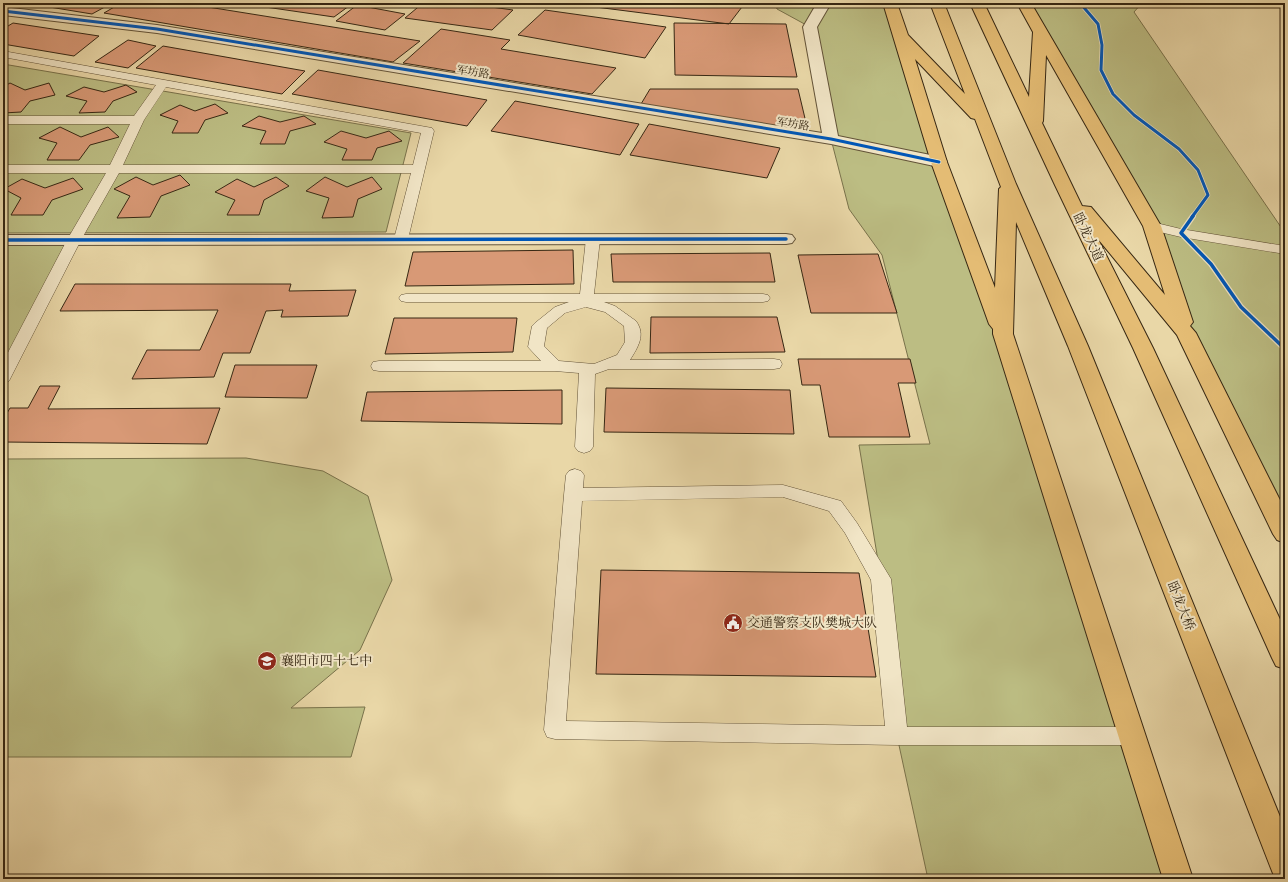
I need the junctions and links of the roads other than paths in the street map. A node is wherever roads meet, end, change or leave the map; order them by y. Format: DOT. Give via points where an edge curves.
graph roads {
  1 [pos="824,3"];
  2 [pos="890,3"];
  3 [pos="937,3"];
  4 [pos="977,3"];
  5 [pos="1024,3"];
  6 [pos="3,11"];
  7 [pos="1040,32"];
  8 [pos="901,36"];
  9 [pos="3,54"];
  10 [pos="163,83"];
  11 [pos="3,120"];
  12 [pos="138,120"];
  13 [pos="984,123"];
  14 [pos="1034,124"];
  15 [pos="832,139"];
  16 [pos="939,162"];
  17 [pos="3,169"];
  18 [pos="115,169"];
  19 [pos="419,169"];
  20 [pos="1062,183"];
  21 [pos="1008,184"];
  22 [pos="1152,226"];
  23 [pos="401,239"];
  24 [pos="593,239"];
  25 [pos="786,239"];
  26 [pos="3,240"];
  27 [pos="74,240"];
  28 [pos="1285,250"];
  29 [pos="406,298"];
  30 [pos="763,298"];
  31 [pos="586,300"];
  32 [pos="1186,333"];
  33 [pos="1002,334"];
  34 [pos="774,364"];
  35 [pos="608,365"];
  36 [pos="379,366"];
  37 [pos="555,366"];
  38 [pos="587,369"];
  39 [pos="3,377"];
  40 [pos="584,447"];
  41 [pos="1285,534"];
  42 [pos="1285,658"];
  43 [pos="897,736"];
  44 [pos="1132,736"];
  45 [pos="1285,866"];
  46 [pos="1178,879"];
  1 -- 15 [label="street" via="810,27"];
  2 -- 8 [label="highway"];
  3 -- 13 [label="highway"];
  4 -- 14 [label="highway, 卧龙大道"];
  5 -- 7 [label="highway"];
  6 -- 15 [label="street, 军坊路" via="157,29"];
  7 -- 14 [label="highway, 卧龙大道"];
  7 -- 22 [label="highway"];
  8 -- 13 [label="highway"];
  8 -- 16 [label="highway"];
  9 -- 10 [label="lane"];
  10 -- 12 [label="lane"];
  10 -- 19 [label="lane" via="428,131"];
  11 -- 12 [label="lane"];
  12 -- 18 [label="lane"];
  13 -- 21 [label="highway"];
  14 -- 20 [label="highway, 卧龙大道"];
  15 -- 16 [label="street, 军坊路"];
  16 -- 33 [label="highway"];
  17 -- 18 [label="lane"];
  18 -- 19 [label="lane"];
  18 -- 27 [label="lane"];
  19 -- 23 [label="lane"];
  20 -- 32 [label="highway"];
  20 -- 42 [label="highway, 卧龙大道" via="1143,348"];
  21 -- 33 [label="highway"];
  21 -- 45 [label="highway, 卧龙大桥" via="1078,346"];
  22 -- 28 [label="lane"];
  22 -- 32 [label="highway"];
  23 -- 24 [label="street"];
  23 -- 27 [label="street"];
  24 -- 25 [label="street"];
  24 -- 31 [label="lane"];
  26 -- 27 [label="street"];
  27 -- 39 [label="lane"];
  29 -- 31 [label="lane"];
  30 -- 31 [label="lane"];
  31 -- 35 [label="lane" via="610,309 631,324 633,342 623,359"];
  31 -- 37 [label="lane" via="560,310 540,326 536,347"];
  32 -- 41 [label="highway"];
  33 -- 44 [label="highway"];
  34 -- 35 [label="lane"];
  35 -- 38 [label="lane"];
  36 -- 37 [label="lane"];
  37 -- 38 [label="lane"];
  38 -- 40 [label="lane"];
  43 -- 43 [label="lane" via="555,730 574,485 783,491 835,506 881,579"];
  43 -- 44 [label="lane"];
  44 -- 46 [label="highway"];
}
